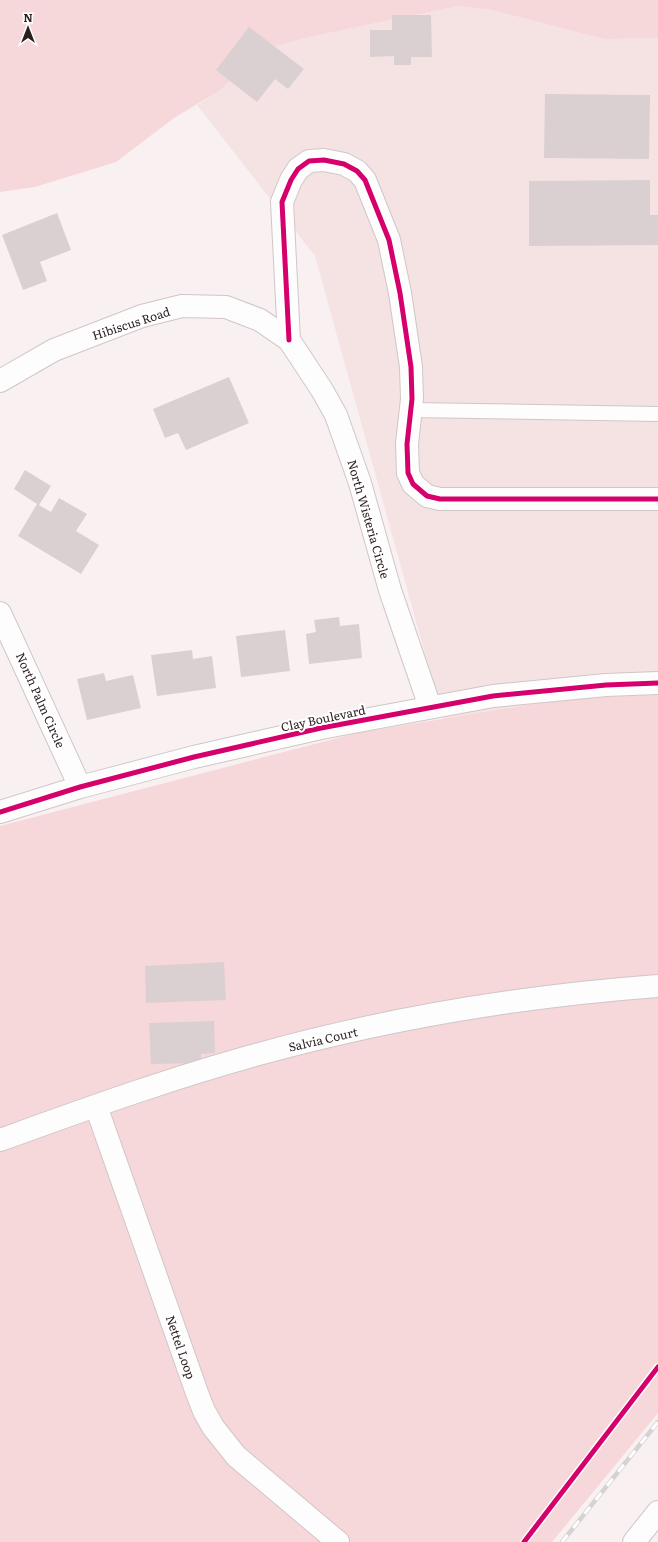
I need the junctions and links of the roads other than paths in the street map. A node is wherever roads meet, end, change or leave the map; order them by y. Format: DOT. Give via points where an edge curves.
graph roads {
  1 [pos="289,340"];
  2 [pos="0,381"];
  3 [pos="411,410"];
  4 [pos="658,414"];
  5 [pos="658,500"];
  6 [pos="0,613"];
  7 [pos="658,683"];
  8 [pos="430,707"];
  9 [pos="80,788"];
  10 [pos="0,812"];
  11 [pos="658,986"];
  12 [pos="96,1106"];
  13 [pos="0,1140"];
  14 [pos="658,1512"];
  15 [pos="338,1542"];
  16 [pos="634,1542"];
  1 -- 2 [label="street, Hibiscus Road" via="260,320 226,307 182,306 142,316 54,350"];
  1 -- 3 [label="street" via="282,202 298,169 309,161 324,160 344,164 366,180 388,240 400,293 411,367"];
  1 -- 8 [label="street, North Wisteria Circle" via="336,415 360,483 390,590"];
  3 -- 4 [label="lane"];
  3 -- 5 [label="street" via="407,444 408,473 413,484 427,496 440,499"];
  6 -- 9 [label="street, North Palm Circle"];
  7 -- 8 [label="street, Clay Boulevard" via="500,696"];
  8 -- 9 [label="street, Clay Boulevard" via="313,729 194,757"];
  9 -- 10 [label="street, Clay Boulevard"];
  11 -- 12 [label="street, Salvia Court" via="552,996 479,1007 332,1036 188,1075"];
  12 -- 13 [label="street, Salvia Court"];
  12 -- 15 [label="street, Nettel Loop" via="207,1416 236,1456"];
  14 -- 16 [label="street"];
}
